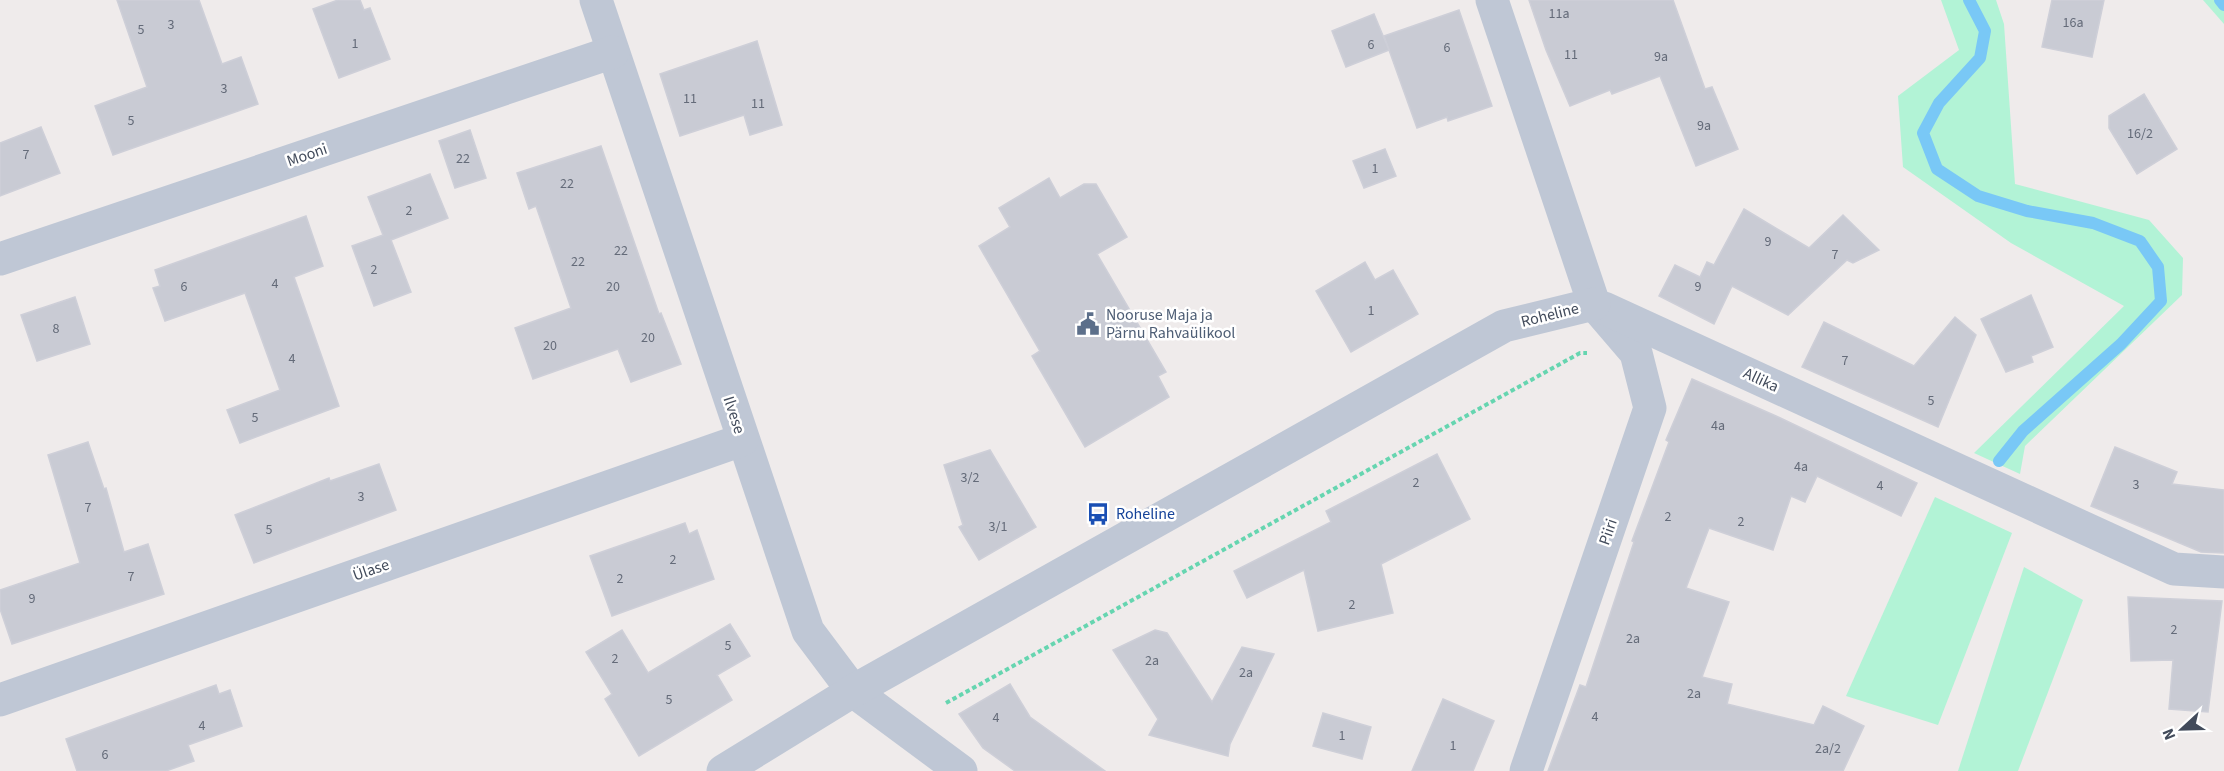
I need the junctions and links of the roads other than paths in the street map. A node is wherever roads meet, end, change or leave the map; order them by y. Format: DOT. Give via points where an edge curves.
graph roads {
  1 [pos="596,0"];
  2 [pos="1492,0"];
  3 [pos="613,52"];
  4 [pos="0,259"];
  5 [pos="1594,304"];
  6 [pos="742,440"];
  7 [pos="2224,572"];
  8 [pos="853,691"];
  9 [pos="0,700"];
  10 [pos="723,771"];
  11 [pos="961,771"];
  12 [pos="1526,771"];
  1 -- 3 [label="street, Ilvese"];
  2 -- 5 [label="street"];
  3 -- 4 [label="street, Mooni"];
  3 -- 6 [label="street, Ilvese"];
  5 -- 7 [label="street, Allika" via="2174,569"];
  5 -- 8 [label="street, Roheline" via="1504,326"];
  5 -- 12 [label="street, Piiri" via="1636,353 1650,408"];
  6 -- 8 [label="street, Ilvese" via="808,631"];
  6 -- 9 [label="street, Ülase"];
  8 -- 10 [label="street, Roheline"];
  8 -- 11 [label="street, Ilvese"];
}
